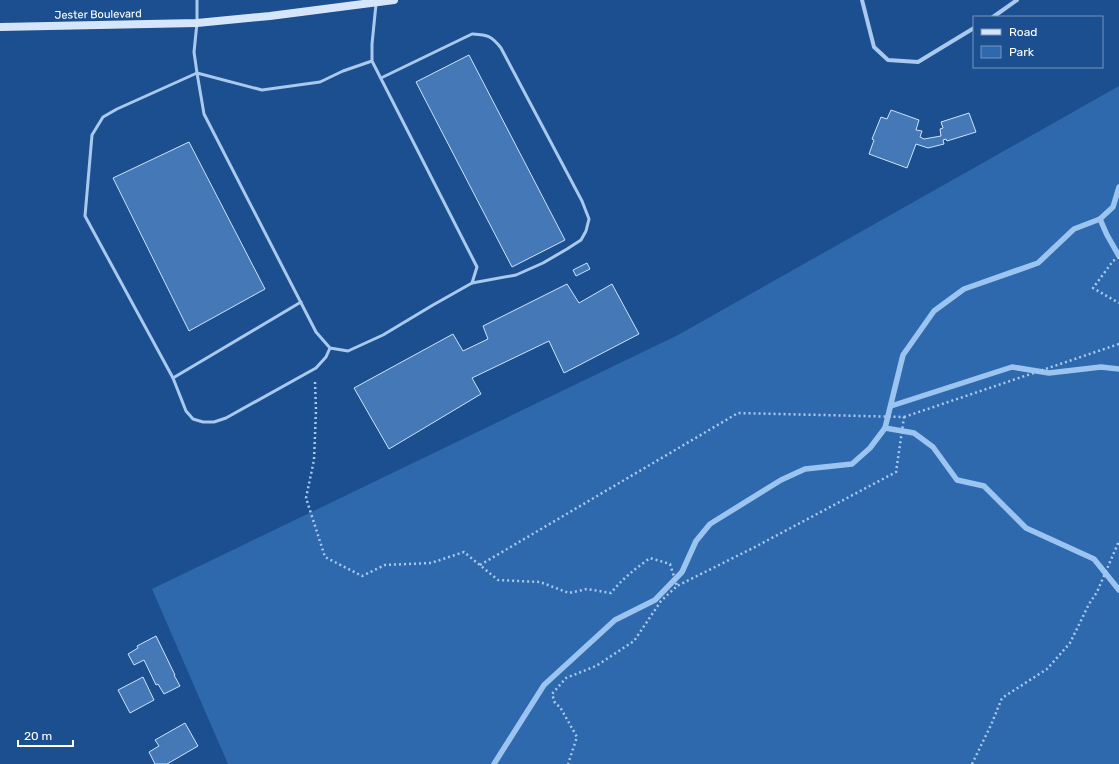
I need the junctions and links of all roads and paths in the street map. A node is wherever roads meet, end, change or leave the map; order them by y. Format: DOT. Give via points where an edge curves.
graph roads {
  1 [pos="197,0"];
  2 [pos="394,0"];
  3 [pos="862,0"];
  4 [pos="1017,0"];
  5 [pos="376,2"];
  6 [pos="995,16"];
  7 [pos="197,23"];
  8 [pos="0,27"];
  9 [pos="973,29"];
  10 [pos="372,61"];
  11 [pos="197,73"];
  12 [pos="381,78"];
  13 [pos="1119,257"];
  14 [pos="472,283"];
  15 [pos="301,302"];
  16 [pos="1119,303"];
  17 [pos="1119,344"];
  18 [pos="330,348"];
  19 [pos="173,378"];
  20 [pos="315,382"];
  21 [pos="904,417"];
  22 [pos="1119,541"];
  23 [pos="480,564"];
  24 [pos="677,586"];
  25 [pos="568,764"];
  26 [pos="972,764"];
  1 -- 7 [label="lane"];
  2 -- 5 [label="street, Jester Boulevard"];
  3 -- 9 [label="street" via="874,47 888,60 918,62"];
  4 -- 6 [label="street"];
  5 -- 7 [label="street, Jester Boulevard"];
  5 -- 10 [label="lane"];
  7 -- 8 [label="street, Jester Boulevard"];
  7 -- 11 [label="lane" via="194,52"];
  10 -- 11 [label="lane" via="320,82 262,90"];
  10 -- 12 [label="lane"];
  11 -- 15 [label="lane" via="204,114"];
  11 -- 19 [label="lane" via="117,109 103,118 92,135 85,216"];
  12 -- 14 [label="lane" via="477,267"];
  12 -- 14 [label="lane" via="472,34 494,39 582,201 589,219 581,240 543,263 516,275"];
  13 -- 16 [label="path" via="1113,261 1093,288"];
  14 -- 18 [label="lane" via="383,335 348,351"];
  15 -- 18 [label="lane" via="316,332"];
  15 -- 19 [label="lane"];
  17 -- 21 [label="path"];
  18 -- 19 [label="lane" via="316,368 226,418 214,422 193,419 186,411"];
  20 -- 23 [label="path" via="314,460 306,498 325,557 362,576 385,566 431,563 464,552"];
  21 -- 23 [label="path" via="738,413"];
  21 -- 24 [label="path" via="896,472"];
  22 -- 26 [label="path" via="1097,592 1070,644 1047,669 1002,698"];
  23 -- 24 [label="path" via="498,580 540,582 569,593 587,589 611,593 630,572 650,558 670,564"];
  24 -- 25 [label="path" via="661,601 634,641 596,666 566,678 552,694 555,704 560,707 577,737"];
}
